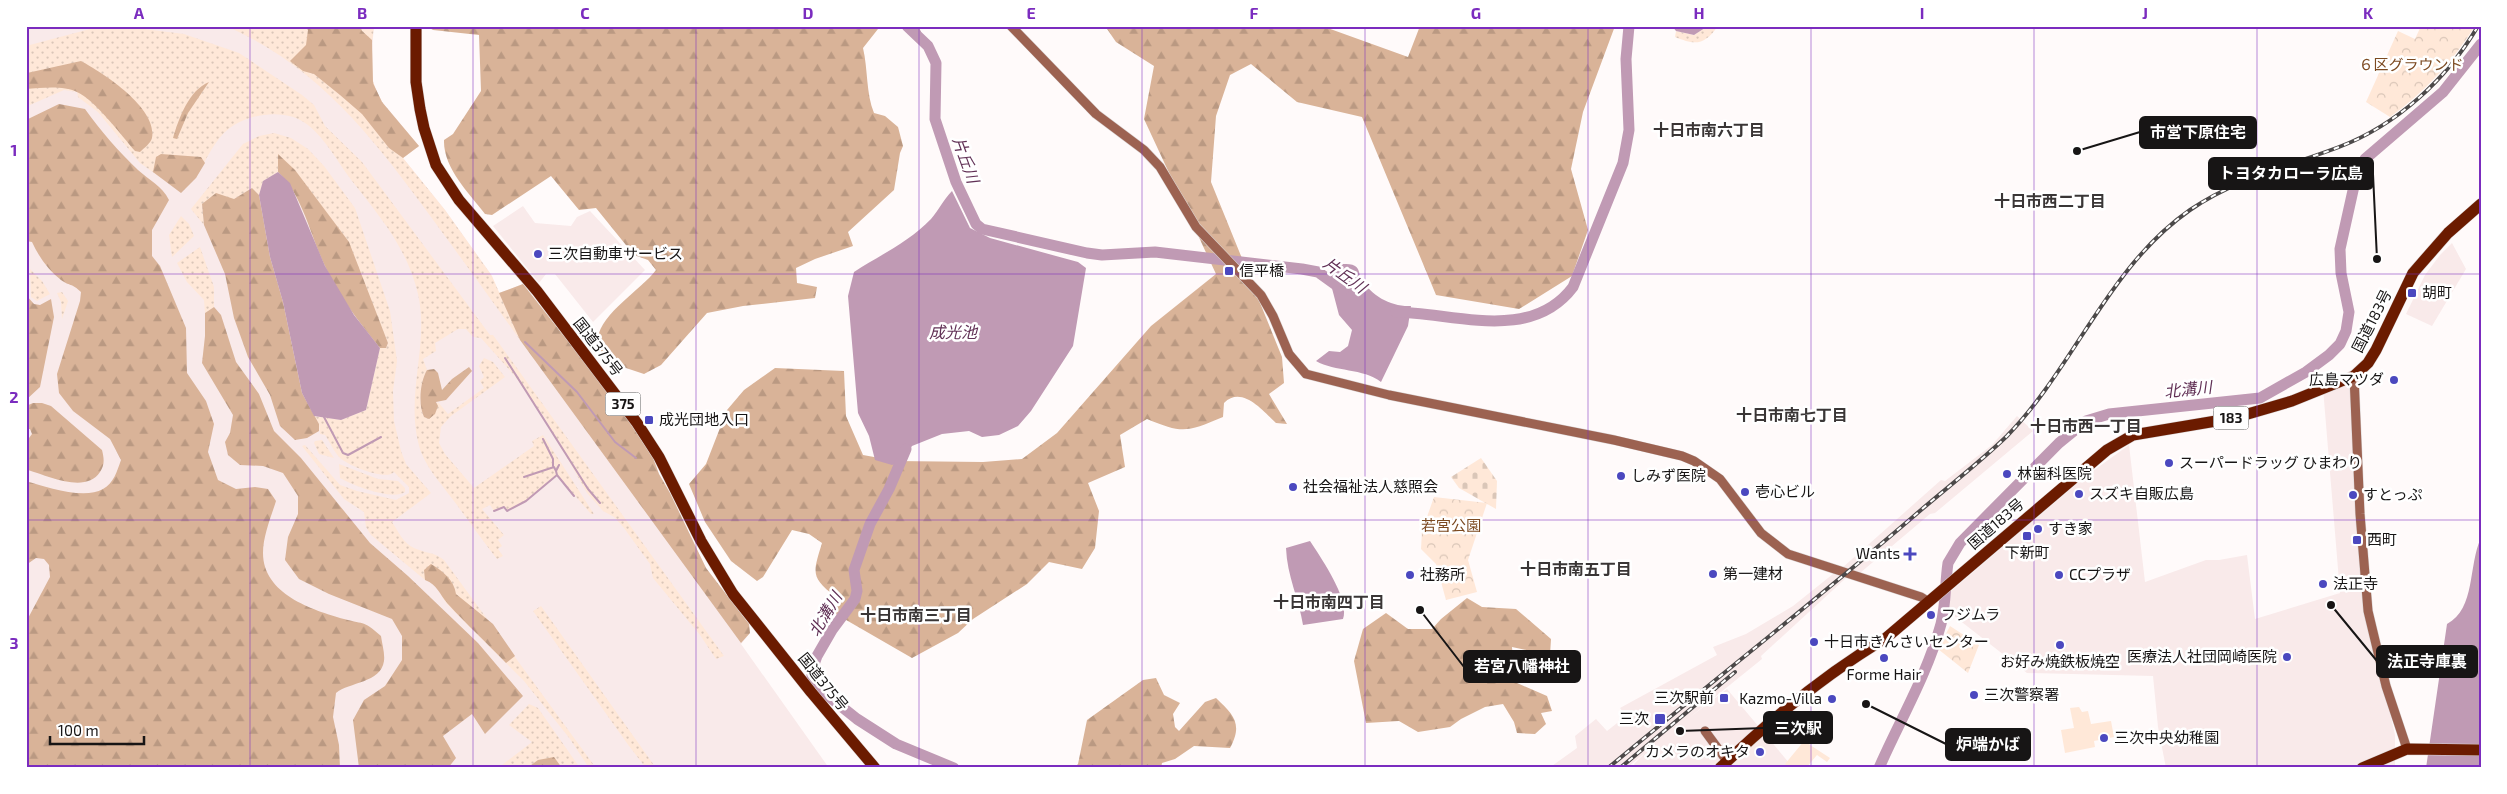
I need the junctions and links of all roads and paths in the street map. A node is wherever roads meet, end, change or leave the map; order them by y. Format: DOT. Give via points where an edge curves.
graph roads {
  1 [pos="416,26"];
  2 [pos="1011,26"];
  3 [pos="2481,204"];
  4 [pos="2354,376"];
  5 [pos="1930,602"];
  6 [pos="1705,731"];
  7 [pos="2407,749"];
  8 [pos="2481,750"];
  9 [pos="1726,766"];
  10 [pos="875,768"];
  11 [pos="2362,768"];
  1 -- 10 [label="highway, 国道375号 / 375" via="416,82 424,128 436,165 458,200 537,291 637,423 659,457 700,541 733,594"];
  2 -- 5 [label="street" via="1096,114 1144,150 1160,168 1196,227 1261,295 1274,316 1289,354 1306,374 1398,397 1682,456 1720,478 1761,533 1788,554"];
  3 -- 4 [label="highway, 国道183号 / 183" via="2448,233 2413,273 2376,350"];
  4 -- 5 [label="highway, 国道183号 / 183" via="2292,401 2234,418 2133,435 2107,450"];
  4 -- 7 [label="street" via="2368,610 2386,686"];
  5 -- 9 [label="highway, 国道183号 / 183" via="1779,716"];
  6 -- 9 [label="street"];
  7 -- 8 [label="highway"];
  7 -- 11 [label="highway"];
}
